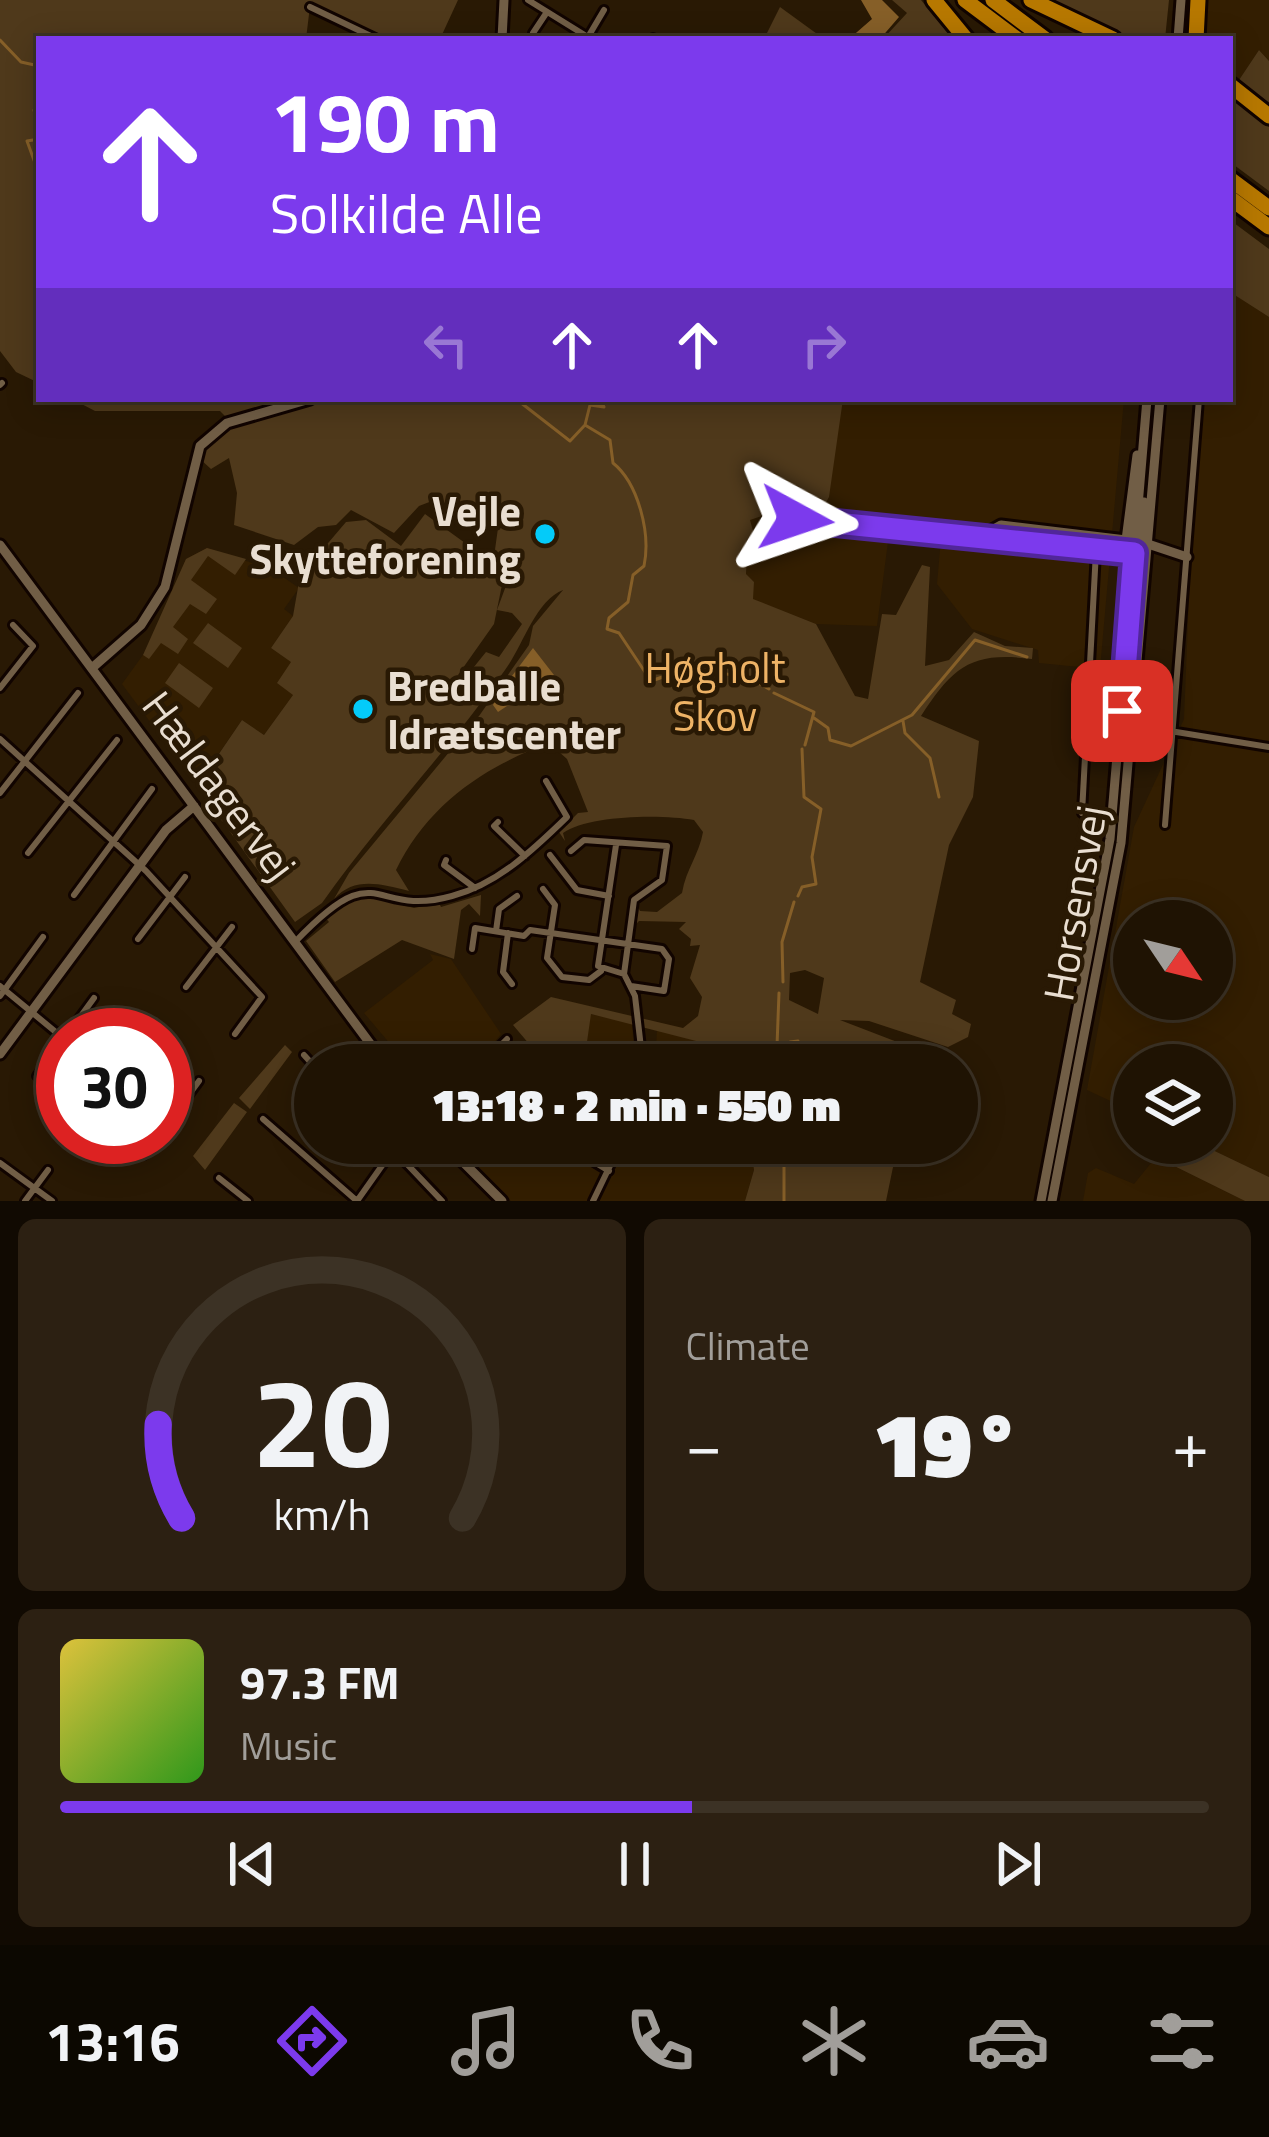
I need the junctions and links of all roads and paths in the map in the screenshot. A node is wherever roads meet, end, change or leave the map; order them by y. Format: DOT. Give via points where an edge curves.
graph roads {
  1 [pos="504,0"];
  2 [pos="528,0"];
  3 [pos="934,0"];
  4 [pos="965,0"];
  5 [pos="993,0"];
  6 [pos="1031,0"];
  7 [pos="1181,0"];
  8 [pos="1196,0"];
  9 [pos="539,3"];
  10 [pos="310,8"];
  11 [pos="604,10"];
  12 [pos="547,11"];
  13 [pos="533,33"];
  14 [pos="371,36"];
  15 [pos="502,36"];
  16 [pos="587,36"];
  17 [pos="591,36"];
  18 [pos="964,36"];
  19 [pos="1013,36"];
  20 [pos="1041,36"];
  21 [pos="1107,36"];
  22 [pos="1178,36"];
  23 [pos="1193,36"];
  24 [pos="1233,87"];
  25 [pos="1269,116"];
  26 [pos="1233,181"];
  27 [pos="1233,200"];
  28 [pos="1269,208"];
  29 [pos="1233,211"];
  30 [pos="1269,227"];
  31 [pos="1269,237"];
  32 [pos="298,402"];
  33 [pos="1148,402"];
  34 [pos="1160,402"];
  35 [pos="1199,402"];
  36 [pos="1145,437"];
  37 [pos="796,519"];
  38 [pos="992,533"];
  39 [pos="0,545"];
  40 [pos="1138,547"];
  41 [pos="1096,548"];
  42 [pos="1186,556"];
  43 [pos="13,625"];
  44 [pos="92,668"];
  45 [pos="0,688"];
  46 [pos="78,693"];
  47 [pos="1131,726"];
  48 [pos="1172,728"];
  49 [pos="0,739"];
  50 [pos="117,740"];
  51 [pos="1269,747"];
  52 [pos="25,761"];
  53 [pos="546,781"];
  54 [pos="152,789"];
  55 [pos="0,793"];
  56 [pos="69,801"];
  57 [pos="194,806"];
  58 [pos="1082,813"];
  59 [pos="499,822"];
  60 [pos="1165,825"];
  61 [pos="113,842"];
  62 [pos="616,845"];
  63 [pos="571,850"];
  64 [pos="28,853"];
  65 [pos="550,854"];
  66 [pos="525,856"];
  67 [pos="446,860"];
  68 [pos="140,866"];
  69 [pos="185,877"];
  70 [pos="475,888"];
  71 [pos="543,889"];
  72 [pos="74,895"];
  73 [pos="517,896"];
  74 [pos="609,896"];
  75 [pos="170,897"];
  76 [pos="232,927"];
  77 [pos="496,931"];
  78 [pos="551,932"];
  79 [pos="508,933"];
  80 [pos="44,937"];
  81 [pos="138,939"];
  82 [pos="602,940"];
  83 [pos="295,942"];
  84 [pos="628,944"];
  85 [pos="216,948"];
  86 [pos="472,949"];
  87 [pos="601,971"];
  88 [pos="624,974"];
  89 [pos="512,983"];
  90 [pos="631,986"];
  91 [pos="186,987"];
  92 [pos="1,991"];
  93 [pos="94,998"];
  94 [pos="86,1008"];
  95 [pos="30,1013"];
  96 [pos="36,1017"];
  97 [pos="235,1034"];
  98 [pos="507,1039"];
  99 [pos="372,1044"];
  100 [pos="502,1044"];
  101 [pos="642,1044"];
  102 [pos="0,1054"];
  103 [pos="199,1082"];
  104 [pos="192,1090"];
  105 [pos="263,1120"];
  106 [pos="294,1147"];
  107 [pos="0,1163"];
  108 [pos="314,1164"];
  109 [pos="380,1164"];
  110 [pos="409,1164"];
  111 [pos="465,1164"];
  112 [pos="597,1164"];
  113 [pos="611,1164"];
  114 [pos="48,1170"];
  115 [pos="608,1171"];
  116 [pos="219,1178"];
  117 [pos="34,1188"];
  118 [pos="25,1201"];
  119 [pos="52,1201"];
  120 [pos="248,1201"];
  121 [pos="442,1201"];
  122 [pos="502,1201"];
  123 [pos="593,1201"];
  124 [pos="1041,1201"];
  125 [pos="1052,1201"];
  1 -- 15 [label="street"];
  2 -- 9 [label="street"];
  3 -- 18 [label="highway"];
  4 -- 19 [label="highway"];
  5 -- 20 [label="highway"];
  6 -- 21 [label="highway"];
  7 -- 22 [label="street"];
  8 -- 23 [label="highway"];
  9 -- 12 [label="street"];
  10 -- 14 [label="street"];
  11 -- 17 [label="street"];
  12 -- 13 [label="street"];
  12 -- 16 [label="street"];
  24 -- 25 [label="highway"];
  26 -- 28 [label="highway"];
  27 -- 30 [label="highway"];
  29 -- 31 [label="highway"];
  32 -- 44 [label="street" via="236,418 200,446 165,586 141,625"];
  33 -- 36 [label="street"];
  34 -- 40 [label="street"];
  35 -- 42 [label="street"];
  36 -- 40 [label="street"];
  36 -- 40 [label="street"];
  37 -- 38 [label="street"];
  38 -- 40 [label="street" via="1001,525"];
  38 -- 41 [label="street"];
  39 -- 44 [label="street, Hældagervej"];
  40 -- 41 [label="street"];
  40 -- 42 [label="street"];
  40 -- 47 [label="street, Horsensvej" via="1142,619"];
  40 -- 47 [label="street" via="1128,639"];
  41 -- 58 [label="street"];
  42 -- 48 [label="street"];
  43 -- 45 [label="street" via="33,646"];
  44 -- 57 [label="street, Hældagervej"];
  46 -- 52 [label="street"];
  47 -- 48 [label="street"];
  47 -- 124 [label="street, Horsensvej"];
  47 -- 125 [label="street, Horsensvej" via="1126,806"];
  48 -- 51 [label="street"];
  48 -- 60 [label="street"];
  49 -- 52 [label="street"];
  50 -- 56 [label="street"];
  52 -- 55 [label="street"];
  52 -- 56 [label="street"];
  53 -- 66 [label="street" via="568,818"];
  54 -- 61 [label="street"];
  56 -- 61 [label="street"];
  56 -- 64 [label="street"];
  57 -- 68 [label="street"];
  57 -- 83 [label="street, Hældagervej"];
  59 -- 66 [label="street" via="494,826"];
  61 -- 68 [label="street"];
  61 -- 72 [label="street"];
  62 -- 63 [label="street" via="584,840"];
  62 -- 74 [label="street"];
  62 -- 84 [label="street" via="668,846 662,880 634,900"];
  65 -- 74 [label="street" via="578,890"];
  66 -- 70 [label="street"];
  67 -- 70 [label="street"];
  68 -- 75 [label="street"];
  68 -- 95 [label="street"];
  69 -- 75 [label="street"];
  70 -- 83 [label="street" via="425,899 363,889 340,899"];
  71 -- 78 [label="street" via="555,905"];
  73 -- 77 [label="street" via="500,909"];
  74 -- 82 [label="street"];
  75 -- 81 [label="street"];
  75 -- 85 [label="street"];
  76 -- 85 [label="street"];
  77 -- 79 [label="street"];
  77 -- 86 [label="street" via="475,928"];
  78 -- 79 [label="street"];
  78 -- 82 [label="street"];
  78 -- 87 [label="street" via="548,958 562,977 589,980"];
  79 -- 89 [label="street" via="503,972"];
  80 -- 92 [label="street"];
  82 -- 84 [label="street"];
  82 -- 87 [label="street"];
  83 -- 99 [label="street, Hældagervej"];
  84 -- 88 [label="street"];
  84 -- 90 [label="street" via="662,949 669,959 664,991"];
  85 -- 91 [label="street"];
  85 -- 97 [label="street" via="262,997"];
  87 -- 88 [label="street"];
  88 -- 90 [label="street"];
  90 -- 101 [label="street"];
  92 -- 95 [label="street"];
  93 -- 94 [label="street"];
  95 -- 96 [label="street"];
  95 -- 102 [label="street"];
  98 -- 100 [label="street"];
  103 -- 104 [label="street"];
  105 -- 106 [label="street"];
  107 -- 117 [label="street"];
  108 -- 109 [label="street" via="357,1201"];
  110 -- 121 [label="street"];
  111 -- 122 [label="street"];
  112 -- 115 [label="street"];
  113 -- 115 [label="street"];
  114 -- 117 [label="street"];
  115 -- 123 [label="street"];
  116 -- 120 [label="street"];
  117 -- 118 [label="street"];
  117 -- 119 [label="street"];
}
